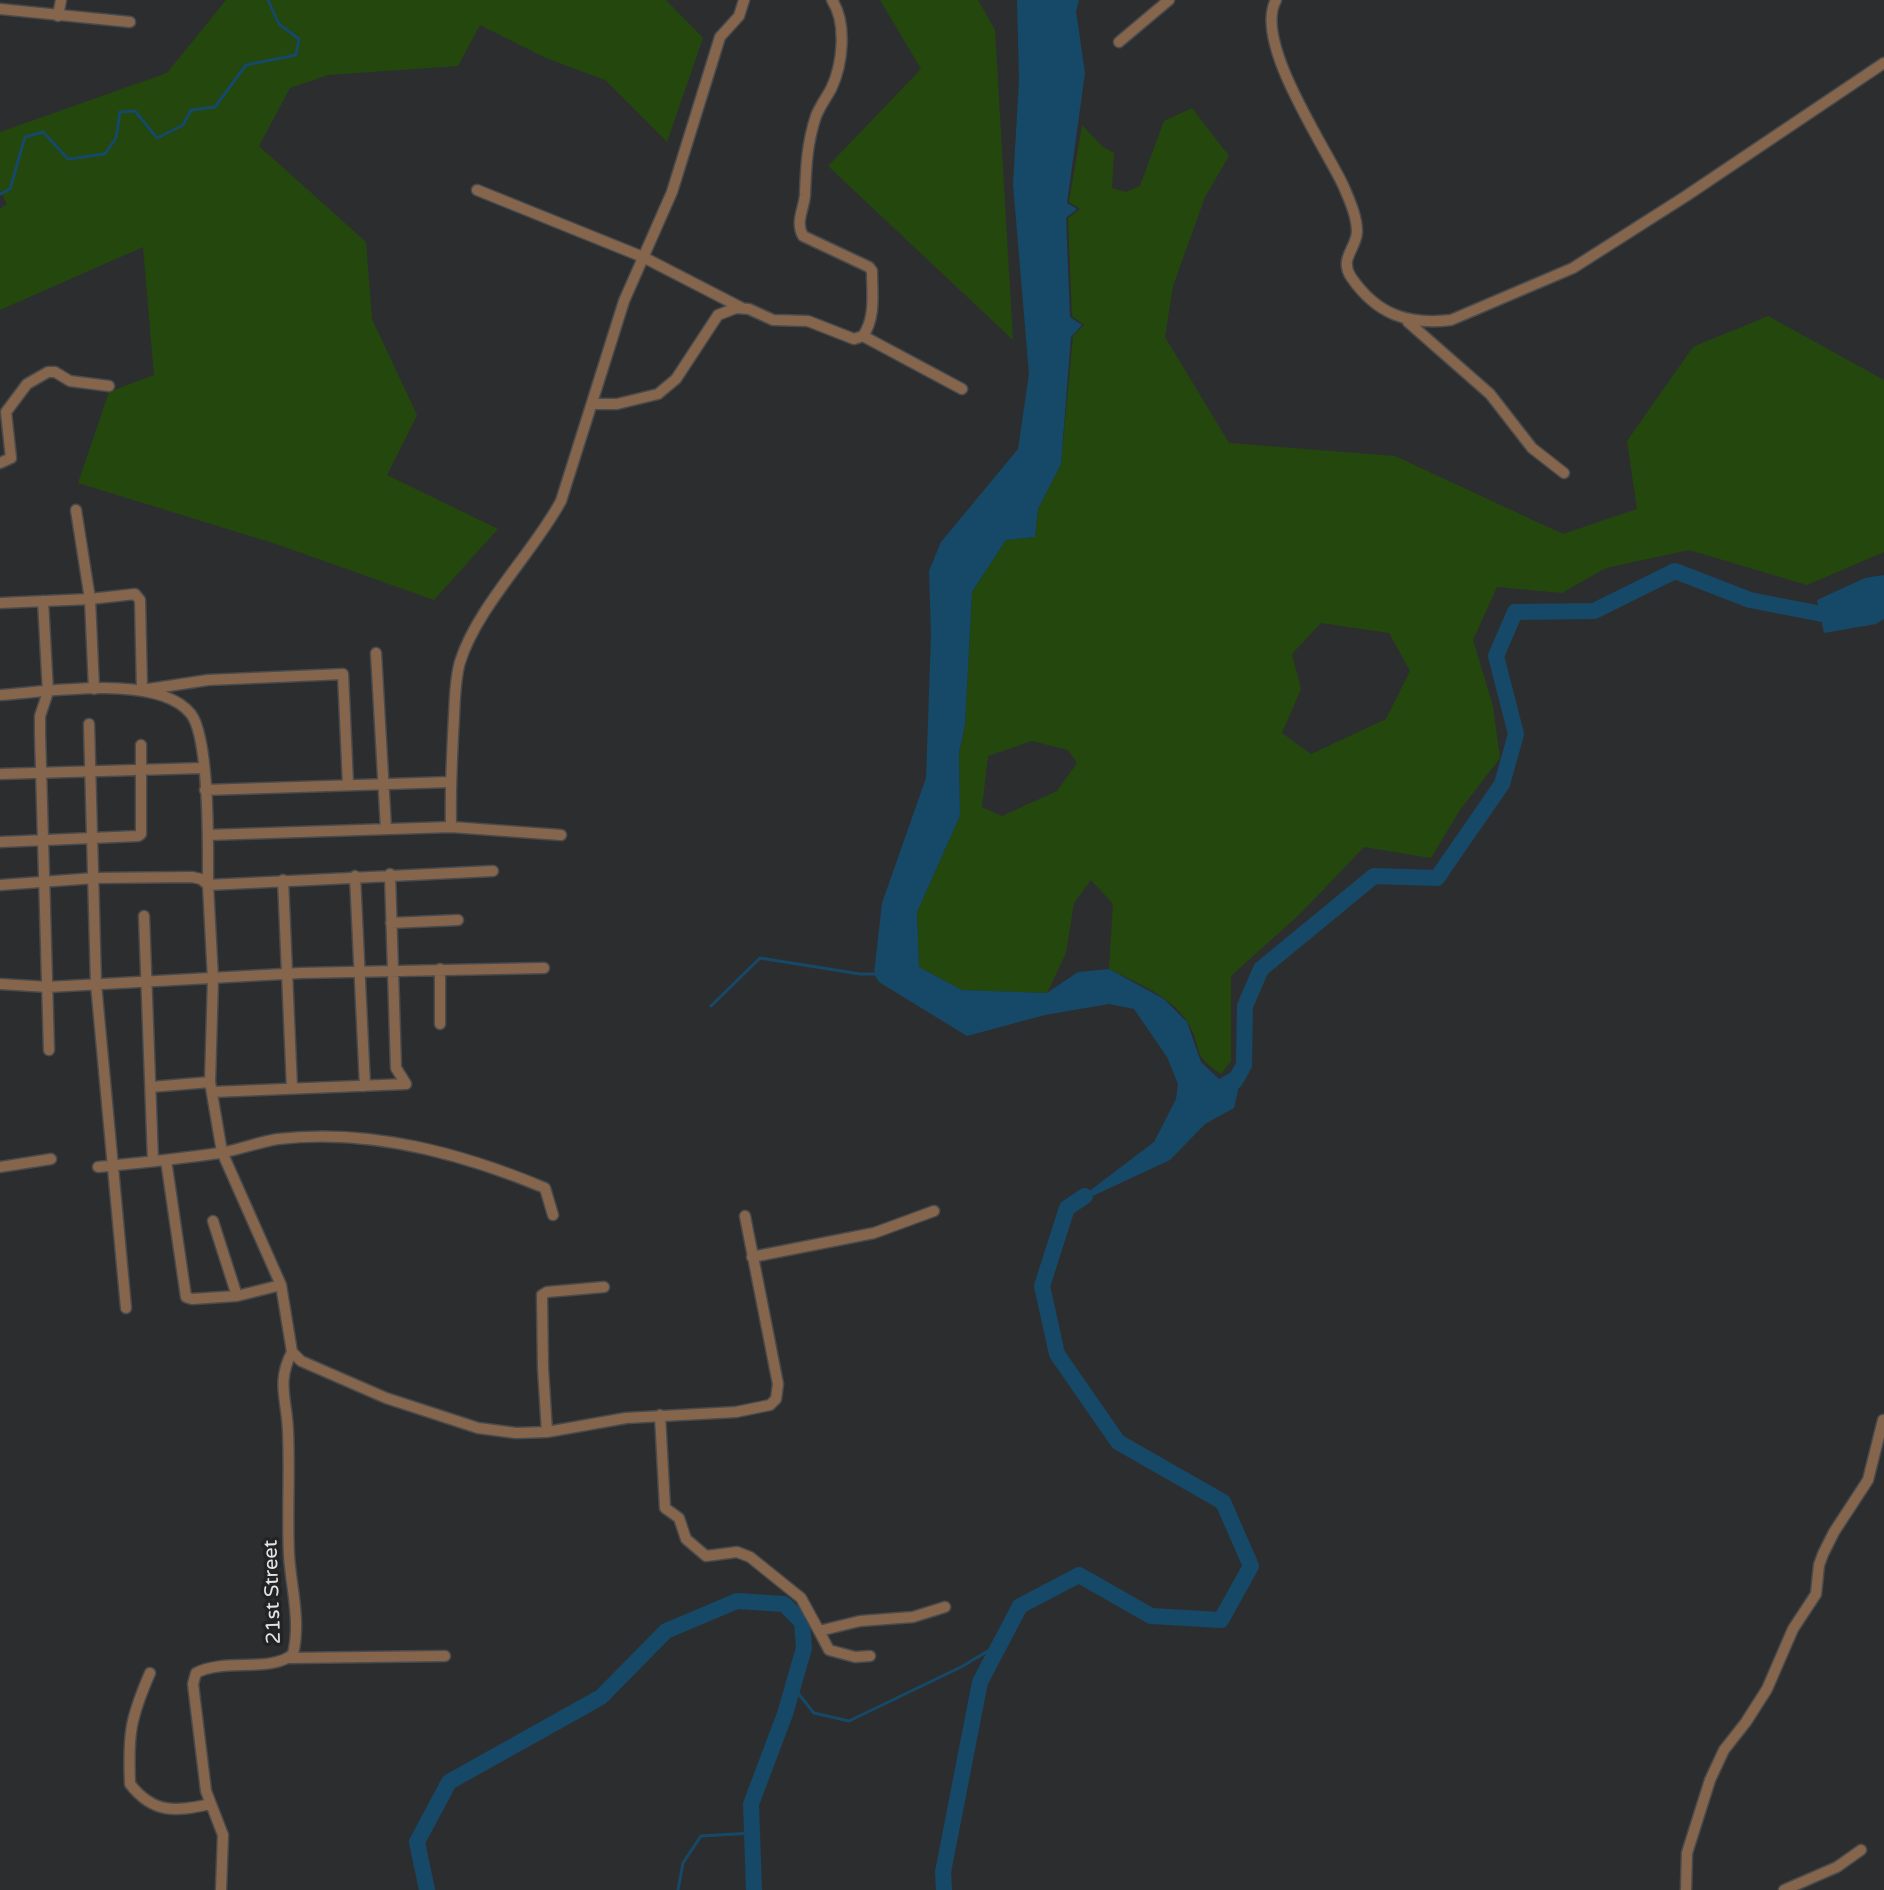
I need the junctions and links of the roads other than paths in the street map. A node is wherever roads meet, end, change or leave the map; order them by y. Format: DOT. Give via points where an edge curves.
graph roads {
  1 [pos="61,0"];
  2 [pos="744,0"];
  3 [pos="832,0"];
  4 [pos="1169,0"];
  5 [pos="1276,0"];
  6 [pos="0,9"];
  7 [pos="58,16"];
  8 [pos="130,22"];
  9 [pos="1119,42"];
  10 [pos="1884,63"];
  11 [pos="477,190"];
  12 [pos="643,257"];
  13 [pos="742,308"];
  14 [pos="1407,321"];
  15 [pos="863,336"];
  16 [pos="109,386"];
  17 [pos="962,389"];
  18 [pos="592,404"];
  19 [pos="0,463"];
  20 [pos="1564,473"];
  21 [pos="76,510"];
  22 [pos="90,599"];
  23 [pos="43,601"];
  24 [pos="0,603"];
  25 [pos="376,653"];
  26 [pos="94,689"];
  27 [pos="142,690"];
  28 [pos="48,692"];
  29 [pos="0,695"];
  30 [pos="89,724"];
  31 [pos="141,745"];
  32 [pos="203,768"];
  33 [pos="140,770"];
  34 [pos="90,772"];
  35 [pos="42,773"];
  36 [pos="0,774"];
  37 [pos="450,782"];
  38 [pos="383,783"];
  39 [pos="348,784"];
  40 [pos="205,790"];
  41 [pos="451,827"];
  42 [pos="386,829"];
  43 [pos="208,835"];
  44 [pos="561,835"];
  45 [pos="93,838"];
  46 [pos="44,841"];
  47 [pos="0,842"];
  48 [pos="493,871"];
  49 [pos="390,874"];
  50 [pos="355,876"];
  51 [pos="95,878"];
  52 [pos="283,880"];
  53 [pos="45,882"];
  54 [pos="0,885"];
  55 [pos="208,885"];
  56 [pos="144,916"];
  57 [pos="458,920"];
  58 [pos="391,923"];
  59 [pos="544,968"];
  60 [pos="440,969"];
  61 [pos="393,970"];
  62 [pos="360,971"];
  63 [pos="286,975"];
  64 [pos="213,979"];
  65 [pos="148,983"];
  66 [pos="0,984"];
  67 [pos="96,984"];
  68 [pos="48,987"];
  69 [pos="440,1024"];
  70 [pos="49,1050"];
  71 [pos="365,1086"];
  72 [pos="151,1087"];
  73 [pos="211,1087"];
  74 [pos="292,1088"];
  75 [pos="222,1152"];
  76 [pos="51,1159"];
  77 [pos="166,1160"];
  78 [pos="153,1161"];
  79 [pos="113,1165"];
  80 [pos="0,1167"];
  81 [pos="98,1167"];
  82 [pos="934,1211"];
  83 [pos="553,1215"];
  84 [pos="745,1216"];
  85 [pos="213,1221"];
  86 [pos="752,1257"];
  87 [pos="281,1285"];
  88 [pos="604,1287"];
  89 [pos="237,1296"];
  90 [pos="126,1308"];
  91 [pos="292,1352"];
  92 [pos="660,1415"];
  93 [pos="1883,1420"];
  94 [pos="547,1432"];
  95 [pos="945,1607"];
  96 [pos="819,1631"];
  97 [pos="445,1656"];
  98 [pos="870,1656"];
  99 [pos="289,1658"];
  100 [pos="150,1673"];
  101 [pos="211,1804"];
  102 [pos="1861,1850"];
  103 [pos="221,1890"];
  104 [pos="1686,1890"];
  105 [pos="1784,1890"];
  1 -- 7 [label="street"];
  2 -- 12 [label="street" via="739,16 720,37 672,192"];
  3 -- 15 [label="street" via="840,12 841,49 805,161 799,228 803,236 872,271 872,310"];
  4 -- 9 [label="street"];
  5 -- 14 [label="street" via="1272,7 1279,61 1355,219 1356,240 1346,267 1368,298"];
  6 -- 7 [label="street"];
  7 -- 8 [label="street"];
  10 -- 14 [label="street" via="1573,268 1451,320"];
  11 -- 12 [label="street"];
  12 -- 13 [label="street"];
  12 -- 18 [label="street"];
  13 -- 15 [label="street" via="773,320 808,321 854,339"];
  13 -- 18 [label="street" via="718,315 676,379 658,394"];
  14 -- 20 [label="street" via="1490,394 1532,448"];
  15 -- 17 [label="street"];
  16 -- 19 [label="street" via="70,381 55,372 27,384 6,412 11,458"];
  18 -- 37 [label="street" via="561,501 490,605 461,659"];
  21 -- 22 [label="street"];
  22 -- 23 [label="street"];
  22 -- 26 [label="street"];
  22 -- 27 [label="street" via="139,596"];
  23 -- 24 [label="street"];
  23 -- 28 [label="street"];
  25 -- 38 [label="street"];
  26 -- 27 [label="street"];
  26 -- 28 [label="street"];
  27 -- 32 [label="street" via="171,699 191,715 199,732"];
  27 -- 39 [label="street" via="208,680 343,674"];
  28 -- 29 [label="street"];
  28 -- 35 [label="street" via="40,716"];
  30 -- 34 [label="street"];
  31 -- 33 [label="street"];
  32 -- 33 [label="street"];
  32 -- 40 [label="street"];
  33 -- 34 [label="street"];
  33 -- 45 [label="street" via="141,834"];
  34 -- 35 [label="street"];
  34 -- 45 [label="street"];
  35 -- 36 [label="street"];
  35 -- 46 [label="street"];
  37 -- 38 [label="street"];
  37 -- 41 [label="street"];
  38 -- 39 [label="street"];
  38 -- 42 [label="street"];
  39 -- 40 [label="street"];
  40 -- 43 [label="street"];
  41 -- 42 [label="street"];
  41 -- 44 [label="street"];
  42 -- 43 [label="street"];
  43 -- 55 [label="street"];
  45 -- 46 [label="street"];
  45 -- 51 [label="street"];
  46 -- 47 [label="street"];
  46 -- 53 [label="street"];
  48 -- 49 [label="street"];
  49 -- 50 [label="street"];
  49 -- 58 [label="street"];
  50 -- 52 [label="street"];
  50 -- 62 [label="street"];
  51 -- 53 [label="street"];
  51 -- 55 [label="street" via="192,877"];
  51 -- 67 [label="street"];
  52 -- 55 [label="street"];
  52 -- 63 [label="street"];
  53 -- 54 [label="street"];
  53 -- 68 [label="street"];
  55 -- 64 [label="street"];
  56 -- 65 [label="street"];
  57 -- 58 [label="street"];
  58 -- 61 [label="street"];
  59 -- 60 [label="street"];
  60 -- 61 [label="street"];
  60 -- 69 [label="street"];
  61 -- 62 [label="street"];
  61 -- 71 [label="street" via="396,1068 406,1084"];
  62 -- 63 [label="street"];
  62 -- 71 [label="street"];
  63 -- 64 [label="street"];
  63 -- 74 [label="street"];
  64 -- 65 [label="street"];
  64 -- 73 [label="street"];
  65 -- 67 [label="street"];
  65 -- 72 [label="street"];
  66 -- 68 [label="street"];
  67 -- 68 [label="street"];
  67 -- 79 [label="street"];
  68 -- 70 [label="street"];
  71 -- 74 [label="street"];
  72 -- 73 [label="street"];
  72 -- 78 [label="street"];
  73 -- 74 [label="street"];
  73 -- 75 [label="street"];
  75 -- 77 [label="street"];
  75 -- 83 [label="street" via="278,1139 404,1143 545,1188"];
  75 -- 87 [label="street"];
  76 -- 80 [label="street"];
  77 -- 78 [label="street"];
  77 -- 89 [label="street" via="186,1297"];
  78 -- 79 [label="street"];
  79 -- 81 [label="street"];
  79 -- 90 [label="street"];
  82 -- 86 [label="street" via="874,1233"];
  84 -- 86 [label="street"];
  85 -- 89 [label="street"];
  86 -- 92 [label="street" via="776,1368 776,1399 736,1412"];
  87 -- 89 [label="street"];
  87 -- 91 [label="street"];
  88 -- 94 [label="street" via="542,1295"];
  91 -- 94 [label="street" via="321,1371 386,1398 478,1428"];
  91 -- 99 [label="street, 21st Street" via="283,1371 296,1615 295,1647"];
  92 -- 94 [label="street"];
  92 -- 96 [label="street" via="665,1508 679,1518 686,1539 706,1556 737,1552 750,1557 801,1598"];
  93 -- 104 [label="street" via="1868,1480 1823,1554 1816,1594 1793,1629 1767,1689 1724,1750 1710,1780 1687,1853"];
  95 -- 96 [label="street"];
  96 -- 98 [label="street" via="829,1650"];
  97 -- 99 [label="street"];
  99 -- 101 [label="street, 21st Street" via="208,1667 196,1673 193,1684"];
  100 -- 101 [label="street" via="132,1718 130,1784 165,1810"];
  101 -- 103 [label="street, 21st Street" via="223,1835"];
  102 -- 105 [label="street" via="1837,1867"];
}
